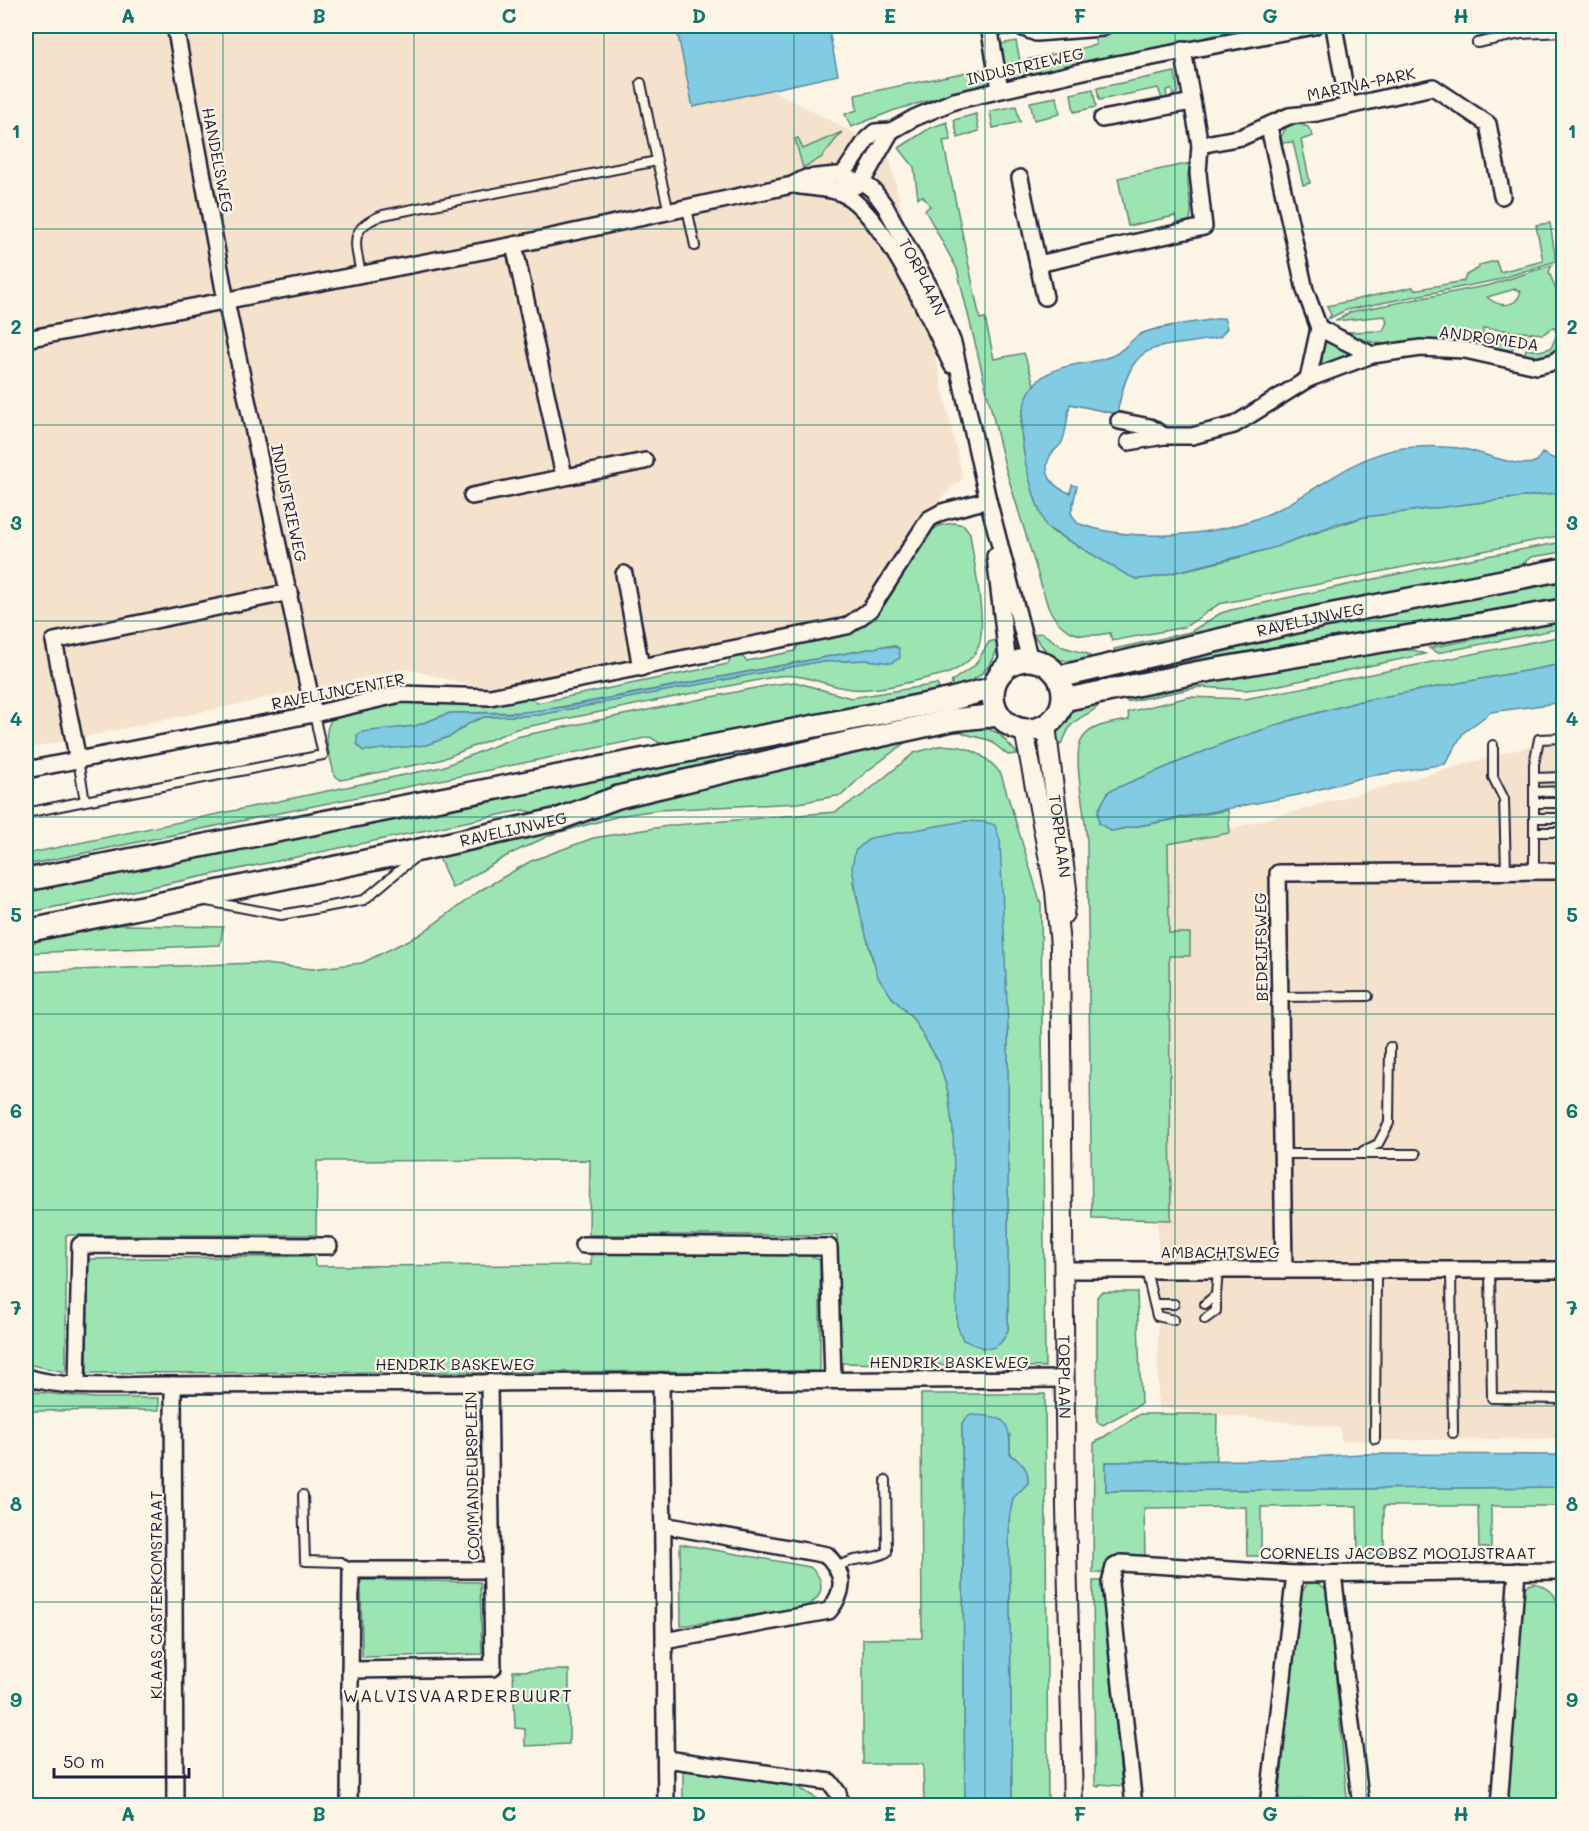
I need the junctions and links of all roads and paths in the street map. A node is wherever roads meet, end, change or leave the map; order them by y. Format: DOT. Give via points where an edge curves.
graph roads {
  1 [pos="175,26"];
  2 [pos="989,26"];
  3 [pos="1314,26"];
  4 [pos="1334,26"];
  5 [pos="1102,28"];
  6 [pos="1563,32"];
  7 [pos="1478,43"];
  8 [pos="1183,50"];
  9 [pos="641,83"];
  10 [pos="1000,89"];
  11 [pos="1192,102"];
  12 [pos="1348,105"];
  13 [pos="1102,119"];
  14 [pos="1269,127"];
  15 [pos="891,130"];
  16 [pos="1200,145"];
  17 [pos="657,161"];
  18 [pos="842,176"];
  19 [pos="1020,178"];
  20 [pos="862,182"];
  21 [pos="794,185"];
  22 [pos="843,194"];
  23 [pos="1502,196"];
  24 [pos="687,208"];
  25 [pos="669,212"];
  26 [pos="514,245"];
  27 [pos="695,246"];
  28 [pos="1038,264"];
  29 [pos="361,274"];
  30 [pos="1045,297"];
  31 [pos="226,301"];
  32 [pos="1319,328"];
  33 [pos="26,339"];
  34 [pos="1563,354"];
  35 [pos="1372,355"];
  36 [pos="1308,379"];
  37 [pos="960,381"];
  38 [pos="1119,421"];
  39 [pos="1164,436"];
  40 [pos="1130,442"];
  41 [pos="645,461"];
  42 [pos="564,476"];
  43 [pos="472,496"];
  44 [pos="988,500"];
  45 [pos="1563,569"];
  46 [pos="624,574"];
  47 [pos="290,592"];
  48 [pos="1563,610"];
  49 [pos="1030,660"];
  50 [pos="1008,665"];
  51 [pos="641,668"];
  52 [pos="1059,677"];
  53 [pos="993,688"];
  54 [pos="1063,700"];
  55 [pos="314,714"];
  56 [pos="999,715"];
  57 [pos="1046,726"];
  58 [pos="1024,730"];
  59 [pos="1563,738"];
  60 [pos="1493,745"];
  61 [pos="78,759"];
  62 [pos="26,770"];
  63 [pos="1563,777"];
  64 [pos="1534,778"];
  65 [pos="1563,791"];
  66 [pos="1534,792"];
  67 [pos="85,801"];
  68 [pos="1534,803"];
  69 [pos="1563,803"];
  70 [pos="26,813"];
  71 [pos="1534,818"];
  72 [pos="1563,818"];
  73 [pos="1534,832"];
  74 [pos="1563,832"];
  75 [pos="424,849"];
  76 [pos="1506,871"];
  77 [pos="1534,871"];
  78 [pos="1563,871"];
  79 [pos="26,880"];
  80 [pos="185,897"];
  81 [pos="26,931"];
  82 [pos="1060,946"];
  83 [pos="1368,996"];
  84 [pos="1280,997"];
  85 [pos="1390,1047"];
  86 [pos="1359,1153"];
  87 [pos="1283,1154"];
  88 [pos="1416,1154"];
  89 [pos="583,1245"];
  90 [pos="329,1246"];
  91 [pos="1064,1270"];
  92 [pos="1146,1270"];
  93 [pos="1218,1270"];
  94 [pos="1284,1270"];
  95 [pos="1376,1270"];
  96 [pos="1451,1270"];
  97 [pos="1490,1270"];
  98 [pos="1563,1270"];
  99 [pos="1216,1295"];
  100 [pos="1154,1304"];
  101 [pos="1205,1304"];
  102 [pos="1174,1305"];
  103 [pos="1205,1319"];
  104 [pos="1174,1320"];
  105 [pos="26,1377"];
  106 [pos="1065,1379"];
  107 [pos="833,1380"];
  108 [pos="661,1381"];
  109 [pos="489,1382"];
  110 [pos="76,1384"];
  111 [pos="173,1385"];
  112 [pos="1563,1400"];
  113 [pos="1453,1433"];
  114 [pos="1375,1439"];
  115 [pos="886,1479"];
  116 [pos="303,1495"];
  117 [pos="663,1525"];
  118 [pos="838,1567"];
  119 [pos="351,1570"];
  120 [pos="491,1570"];
  121 [pos="1517,1571"];
  122 [pos="1563,1571"];
  123 [pos="1295,1574"];
  124 [pos="1333,1574"];
  125 [pos="664,1641"];
  126 [pos="350,1670"];
  127 [pos="666,1759"];
  128 [pos="175,1806"];
  129 [pos="349,1806"];
  130 [pos="666,1806"];
  131 [pos="842,1806"];
  132 [pos="1073,1806"];
  133 [pos="1134,1806"];
  134 [pos="1268,1806"];
  135 [pos="1361,1806"];
  136 [pos="1499,1806"];
  1 -- 31 [label="street, HANDELSWEG"];
  2 -- 5 [label="street" via="1018,26 1036,33"];
  2 -- 10 [label="street"];
  3 -- 8 [label="street, INDUSTRIEWEG"];
  4 -- 12 [label="street"];
  6 -- 7 [label="lane" via="1521,34"];
  8 -- 10 [label="street, INDUSTRIEWEG"];
  8 -- 11 [label="street"];
  9 -- 17 [label="lane"];
  10 -- 15 [label="street, INDUSTRIEWEG" via="954,101"];
  11 -- 13 [label="street"];
  11 -- 16 [label="street"];
  12 -- 14 [label="street, MARINA-PARK" via="1289,116"];
  12 -- 23 [label="street, MARINA-PARK" via="1433,87 1488,124"];
  14 -- 16 [label="street, MARINA-PARK"];
  14 -- 32 [label="street" via="1305,290"];
  15 -- 18 [label="street, INDUSTRIEWEG" via="875,132 867,139"];
  15 -- 20 [label="street"];
  16 -- 28 [label="street" via="1198,173 1204,227"];
  17 -- 25 [label="lane"];
  17 -- 29 [label="lane" via="383,215 366,222 356,233"];
  18 -- 20 [label="street"];
  18 -- 21 [label="street" via="806,177"];
  18 -- 22 [label="street"];
  19 -- 28 [label="street"];
  20 -- 22 [label="street"];
  20 -- 37 [label="street, TORPLAAN" via="885,206 930,286 953,343"];
  21 -- 22 [label="street"];
  21 -- 24 [label="street"];
  22 -- 37 [label="street, TORPLAAN" via="867,215 896,256"];
  24 -- 25 [label="street"];
  24 -- 27 [label="lane"];
  25 -- 26 [label="street"];
  26 -- 29 [label="street"];
  26 -- 42 [label="street"];
  28 -- 30 [label="street"];
  29 -- 31 [label="street"];
  31 -- 33 [label="street"];
  31 -- 47 [label="street, INDUSTRIEWEG"];
  32 -- 35 [label="street"];
  32 -- 36 [label="street"];
  34 -- 35 [label="street, ANDROMEDA" via="1554,362 1537,366 1464,350 1421,348"];
  35 -- 36 [label="street, ANDROMEDA"];
  36 -- 39 [label="street, ANDROMEDA" via="1234,424 1192,436"];
  37 -- 44 [label="street, TORPLAAN"];
  38 -- 39 [label="street, ANDROMEDA" via="1150,427"];
  39 -- 40 [label="street, ANDROMEDA"];
  41 -- 42 [label="street"];
  42 -- 43 [label="street"];
  44 -- 49 [label="street, TORPLAAN"];
  44 -- 50 [label="street, TORPLAAN"];
  44 -- 51 [label="street, RAVELIJNCENTER" via="930,519 870,610 858,621"];
  45 -- 52 [label="main road, RAVELIJNWEG" via="1329,615"];
  46 -- 51 [label="street"];
  47 -- 55 [label="street, INDUSTRIEWEG"];
  47 -- 61 [label="street" via="54,641"];
  48 -- 54 [label="main road, RAVELIJNWEG" via="1200,672"];
  49 -- 50 [label="main road"];
  49 -- 52 [label="main road" via="1047,665"];
  50 -- 53 [label="main road"];
  51 -- 55 [label="street, RAVELIJNCENTER" via="490,697 401,694"];
  52 -- 54 [label="main road"];
  53 -- 56 [label="main road" via="992,698"];
  53 -- 79 [label="main road" via="948,700"];
  54 -- 57 [label="main road"];
  55 -- 61 [label="street, RAVELIJNCENTER"];
  55 -- 67 [label="lane" via="323,755"];
  56 -- 58 [label="main road" via="1014,728"];
  56 -- 75 [label="main road, RAVELIJNWEG" via="952,720 833,746 618,798 559,819"];
  57 -- 58 [label="main road"];
  57 -- 82 [label="street, TORPLAAN" via="1067,889"];
  58 -- 82 [label="street, TORPLAAN" via="1054,891"];
  59 -- 64 [label="lane" via="1539,739"];
  60 -- 76 [label="lane" via="1493,777 1504,799"];
  61 -- 62 [label="street, RAVELIJNCENTER"];
  61 -- 67 [label="lane"];
  63 -- 64 [label="lane"];
  64 -- 66 [label="lane"];
  65 -- 66 [label="lane"];
  66 -- 68 [label="lane"];
  67 -- 70 [label="lane"];
  68 -- 69 [label="lane"];
  68 -- 71 [label="lane"];
  71 -- 72 [label="lane"];
  71 -- 73 [label="lane"];
  73 -- 74 [label="lane"];
  73 -- 77 [label="lane"];
  75 -- 80 [label="main road, RAVELIJNWEG"];
  75 -- 80 [label="lane" via="364,900 281,915"];
  76 -- 77 [label="street, BEDRIJFSWEG"];
  76 -- 84 [label="street, BEDRIJFSWEG" via="1278,873"];
  77 -- 78 [label="street, BEDRIJFSWEG"];
  80 -- 81 [label="main road, RAVELIJNWEG"];
  82 -- 91 [label="street, TORPLAAN"];
  83 -- 84 [label="lane"];
  84 -- 87 [label="street, BEDRIJFSWEG"];
  85 -- 86 [label="lane" via="1389,1123 1378,1144"];
  86 -- 87 [label="lane"];
  86 -- 88 [label="lane"];
  87 -- 94 [label="street, BEDRIJFSWEG"];
  89 -- 107 [label="street" via="829,1247"];
  90 -- 110 [label="street" via="80,1245"];
  91 -- 92 [label="street, AMBACHTSWEG"];
  91 -- 106 [label="street, TORPLAAN"];
  92 -- 93 [label="street, AMBACHTSWEG"];
  92 -- 100 [label="lane"];
  93 -- 94 [label="street, AMBACHTSWEG"];
  93 -- 99 [label="lane"];
  94 -- 95 [label="street, AMBACHTSWEG"];
  95 -- 96 [label="street, AMBACHTSWEG"];
  95 -- 114 [label="lane"];
  96 -- 97 [label="street, AMBACHTSWEG"];
  96 -- 113 [label="lane"];
  97 -- 98 [label="street, AMBACHTSWEG"];
  97 -- 112 [label="lane" via="1492,1398"];
  99 -- 101 [label="lane"];
  99 -- 103 [label="lane" via="1216,1311"];
  100 -- 102 [label="lane"];
  100 -- 104 [label="lane" via="1157,1316"];
  105 -- 110 [label="street, HENDRIK BASKEWEG"];
  106 -- 107 [label="street, HENDRIK BASKEWEG"];
  106 -- 132 [label="street, TORPLAAN"];
  107 -- 108 [label="street, HENDRIK BASKEWEG"];
  108 -- 109 [label="street, HENDRIK BASKEWEG"];
  108 -- 117 [label="street"];
  109 -- 111 [label="street, HENDRIK BASKEWEG"];
  109 -- 120 [label="street, COMMANDEURSPLEIN"];
  110 -- 111 [label="street, HENDRIK BASKEWEG"];
  111 -- 128 [label="street, KLAAS CASTERKOMSTRAAT"];
  115 -- 118 [label="lane" via="887,1551 879,1557 860,1558"];
  116 -- 119 [label="lane, COMMANDEURSPLEIN" via="305,1561 342,1562"];
  117 -- 118 [label="street" via="827,1555"];
  117 -- 125 [label="street"];
  118 -- 125 [label="street" via="844,1582 829,1611"];
  119 -- 120 [label="street, COMMANDEURSPLEIN"];
  119 -- 126 [label="street"];
  120 -- 126 [label="street, COMMANDEURSPLEIN" via="493,1668"];
  121 -- 122 [label="street, CORNELIS JACOBSZ MOOIJSTRAAT"];
  121 -- 124 [label="street, CORNELIS JACOBSZ MOOIJSTRAAT"];
  121 -- 136 [label="street"];
  123 -- 124 [label="street, CORNELIS JACOBSZ MOOIJSTRAAT"];
  123 -- 133 [label="street, CORNELIS JACOBSZ MOOIJSTRAAT" via="1130,1562 1114,1567 1110,1583"];
  123 -- 134 [label="street"];
  124 -- 135 [label="street"];
  125 -- 127 [label="street"];
  126 -- 129 [label="street"];
  127 -- 130 [label="street"];
  127 -- 131 [label="street" via="830,1782"];
}
